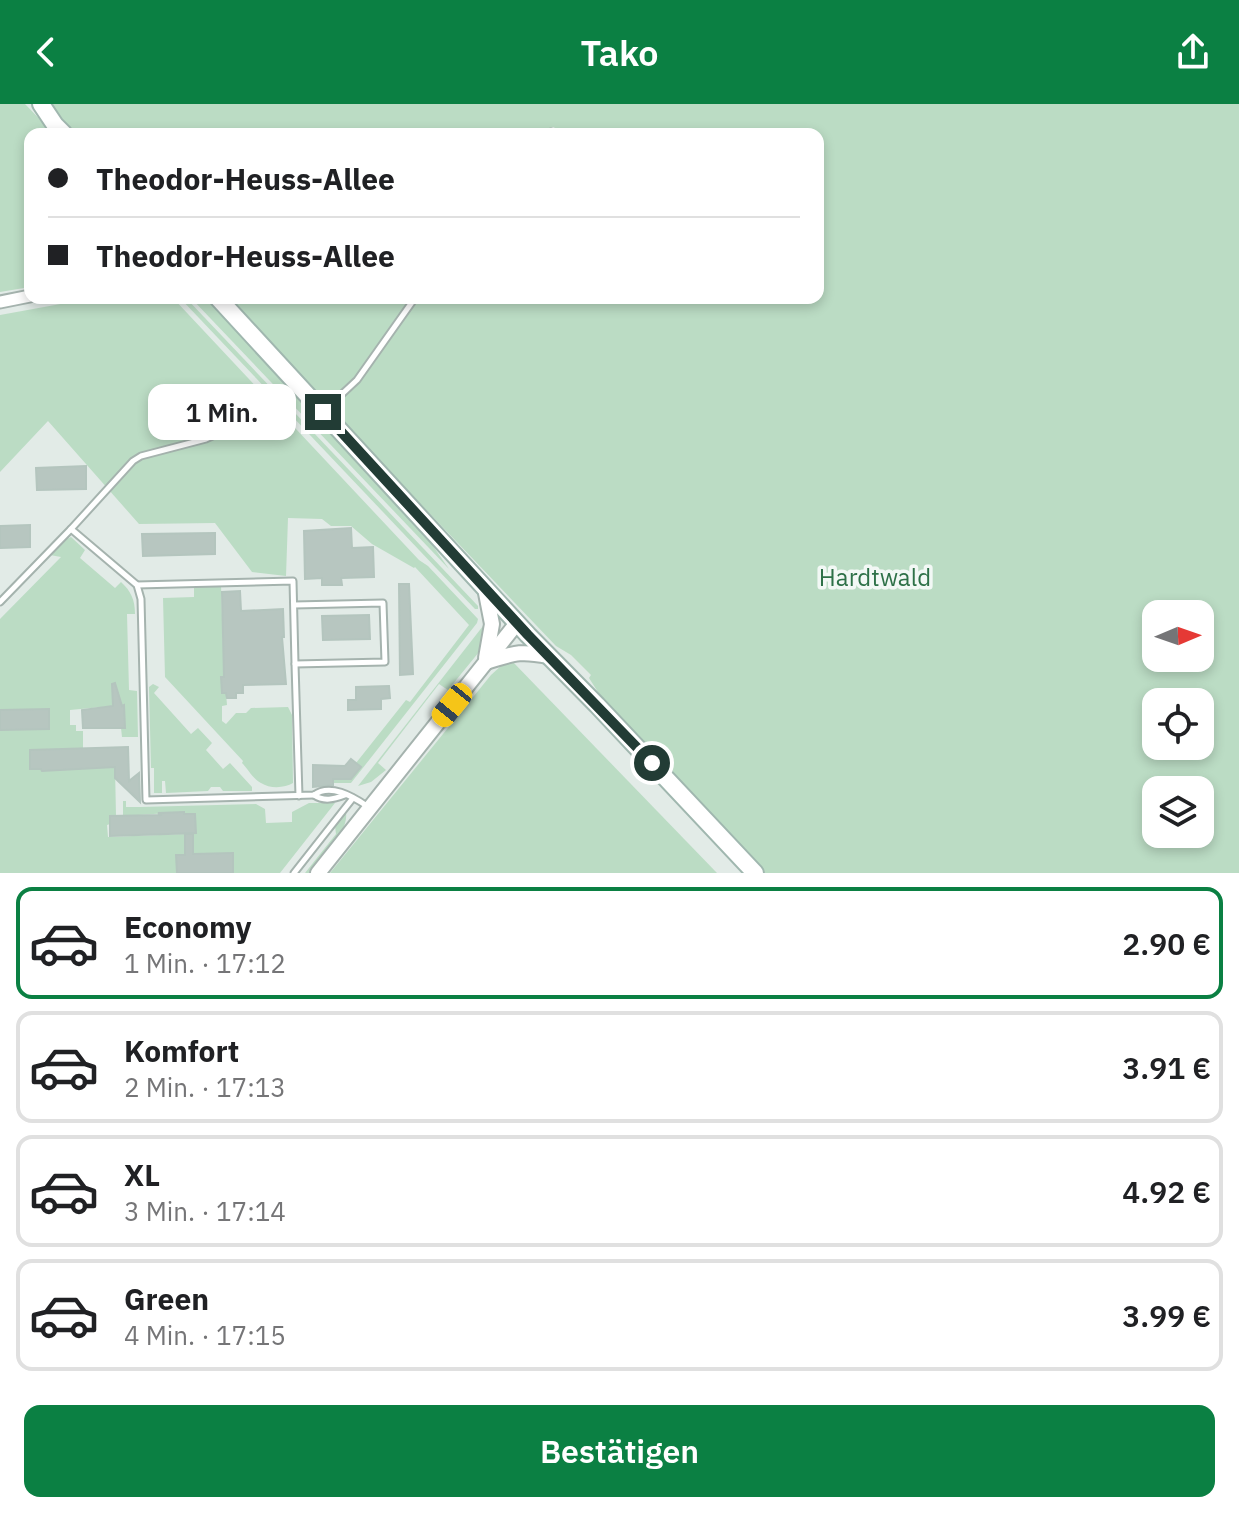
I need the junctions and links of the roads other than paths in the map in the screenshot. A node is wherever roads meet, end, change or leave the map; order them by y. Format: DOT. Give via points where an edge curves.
graph roads {
  1 [pos="29,104"];
  2 [pos="41,104"];
  3 [pos="58,128"];
  4 [pos="58,128"];
  5 [pos="24,297"];
  6 [pos="0,302"];
  7 [pos="224,304"];
  8 [pos="411,304"];
  9 [pos="261,402"];
  10 [pos="323,412"];
  11 [pos="71,529"];
  12 [pos="137,585"];
  13 [pos="485,587"];
  14 [pos="0,602"];
  15 [pos="294,605"];
  16 [pos="517,623"];
  17 [pos="548,656"];
  18 [pos="485,662"];
  19 [pos="295,664"];
  20 [pos="299,796"];
  21 [pos="353,798"];
  22 [pos="371,808"];
  23 [pos="294,873"];
  24 [pos="318,873"];
  25 [pos="755,873"];
  1 -- 3 [label="main road"];
  2 -- 4 [label="main road"];
  5 -- 6 [label="street"];
  7 -- 10 [label="main road"];
  8 -- 10 [label="lane" via="357,380"];
  9 -- 11 [label="lane" via="217,434 133,461"];
  10 -- 13 [label="main road"];
  11 -- 12 [label="lane"];
  11 -- 14 [label="lane"];
  12 -- 15 [label="lane" via="293,581"];
  12 -- 20 [label="lane" via="146,800"];
  13 -- 16 [label="main road"];
  13 -- 18 [label="street" via="492,624"];
  15 -- 19 [label="lane"];
  15 -- 19 [label="lane" via="383,603 385,662"];
  16 -- 17 [label="main road"];
  16 -- 18 [label="street"];
  17 -- 18 [label="street" via="513,653"];
  17 -- 25 [label="main road"];
  18 -- 22 [label="street"];
  19 -- 20 [label="lane"];
  20 -- 21 [label="lane" via="330,790"];
  21 -- 22 [label="lane"];
  21 -- 23 [label="lane"];
  22 -- 24 [label="street"];
}
